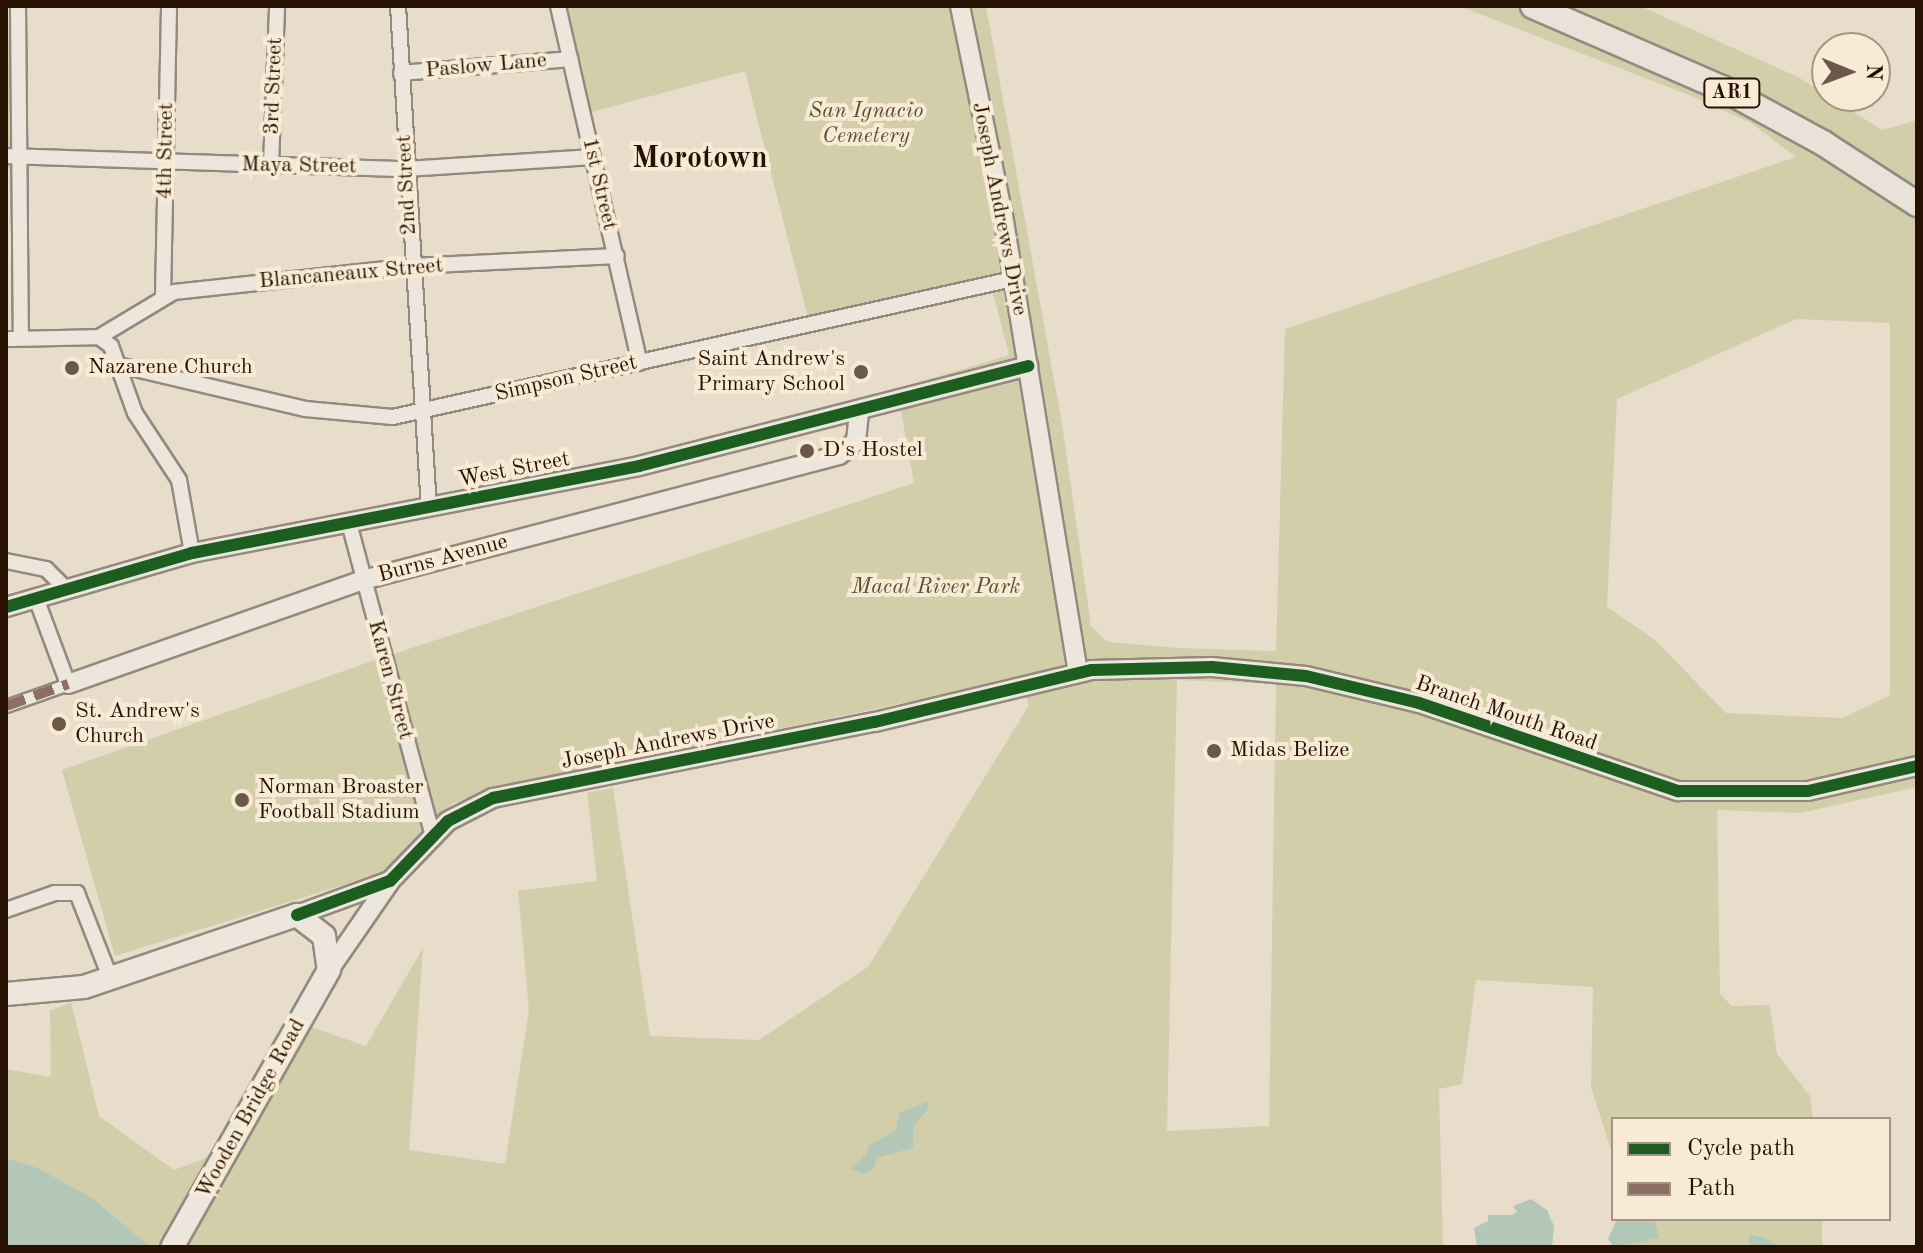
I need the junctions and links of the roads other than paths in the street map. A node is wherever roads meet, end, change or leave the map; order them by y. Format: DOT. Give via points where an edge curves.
graph roads {
  1 [pos="18,6"];
  2 [pos="169,6"];
  3 [pos="277,6"];
  4 [pos="398,6"];
  5 [pos="558,6"];
  6 [pos="960,6"];
  7 [pos="1533,6"];
  8 [pos="570,59"];
  9 [pos="401,73"];
  10 [pos="13,157"];
  11 [pos="593,157"];
  12 [pos="166,163"];
  13 [pos="271,165"];
  14 [pos="406,169"];
  15 [pos="1917,204"];
  16 [pos="617,256"];
  17 [pos="412,266"];
  18 [pos="1013,279"];
  19 [pos="163,295"];
  20 [pos="99,337"];
  21 [pos="14,338"];
  22 [pos="640,363"];
  23 [pos="118,365"];
  24 [pos="1028,366"];
  25 [pos="419,412"];
  26 [pos="859,413"];
  27 [pos="429,508"];
  28 [pos="349,523"];
  29 [pos="192,553"];
  30 [pos="6,561"];
  31 [pos="363,580"];
  32 [pos="66,589"];
  33 [pos="36,598"];
  34 [pos="6,607"];
  35 [pos="1078,673"];
  36 [pos="68,684"];
  37 [pos="6,706"];
  38 [pos="1917,766"];
  39 [pos="433,836"];
  40 [pos="390,881"];
  41 [pos="6,910"];
  42 [pos="297,915"];
  43 [pos="329,970"];
  44 [pos="110,977"];
  45 [pos="10,995"];
  46 [pos="172,1247"];
  1 -- 10 [label="street"];
  2 -- 12 [label="street, 4th Street"];
  3 -- 13 [label="street, 3rd Street"];
  4 -- 9 [label="street, 2nd Street"];
  5 -- 8 [label="street, 1st Street"];
  6 -- 18 [label="street, Joseph Andrews Drive"];
  7 -- 15 [label="highway, AR1" via="1722,88 1823,143"];
  8 -- 9 [label="street, Paslow Lane"];
  8 -- 11 [label="street, 1st Street"];
  9 -- 14 [label="street, 2nd Street"];
  10 -- 12 [label="street, Maya Street"];
  10 -- 21 [label="street"];
  11 -- 14 [label="street, Maya Street"];
  11 -- 16 [label="street, 1st Street"];
  12 -- 13 [label="street, Maya Street"];
  12 -- 19 [label="street, 4th Street"];
  13 -- 14 [label="street, Maya Street"];
  14 -- 17 [label="street, 2nd Street"];
  16 -- 17 [label="street, Blancaneaux Street"];
  16 -- 22 [label="street, 1st Street"];
  17 -- 19 [label="street, Blancaneaux Street"];
  17 -- 25 [label="street, 2nd Street"];
  18 -- 22 [label="street, Simpson Street"];
  18 -- 24 [label="street, Joseph Andrews Drive"];
  19 -- 20 [label="street, Blancaneaux Street"];
  20 -- 21 [label="street"];
  20 -- 23 [label="street" via="111,346"];
  22 -- 25 [label="street, Simpson Street"];
  23 -- 25 [label="street, Simpson Street" via="350,417"];
  23 -- 29 [label="street" via="135,413 179,480"];
  24 -- 26 [label="street, West Street"];
  24 -- 35 [label="street, Joseph Andrews Drive"];
  25 -- 27 [label="street, 2nd Street"];
  26 -- 27 [label="street, West Street"];
  26 -- 31 [label="street, Burns Avenue" via="856,441 839,455"];
  27 -- 28 [label="street, West Street"];
  28 -- 29 [label="street, West Street"];
  28 -- 31 [label="street, Karen Street"];
  29 -- 32 [label="street, West Street"];
  30 -- 32 [label="street" via="46,569"];
  31 -- 36 [label="street, Burns Avenue"];
  31 -- 39 [label="street, Karen Street"];
  32 -- 33 [label="street, West Street"];
  33 -- 34 [label="street, West Street"];
  33 -- 36 [label="street"];
  35 -- 38 [label="street, Branch Mouth Road" via="1212,667 1306,676 1419,703 1678,791 1808,791"];
  35 -- 39 [label="street, Joseph Andrews Drive" via="875,722 493,798 459,813"];
  36 -- 37 [label="street, Burns Avenue"];
  39 -- 40 [label="street, Joseph Andrews Drive"];
  40 -- 42 [label="street, Joseph Andrews Drive"];
  40 -- 43 [label="street"];
  41 -- 44 [label="street" via="55,893 77,893"];
  42 -- 43 [label="main road" via="324,936"];
  42 -- 44 [label="main road, Joseph Andrews Drive"];
  43 -- 46 [label="main road, Wooden Bridge Road"];
  44 -- 45 [label="main road, Joseph Andrews Drive" via="66,991"];
}
